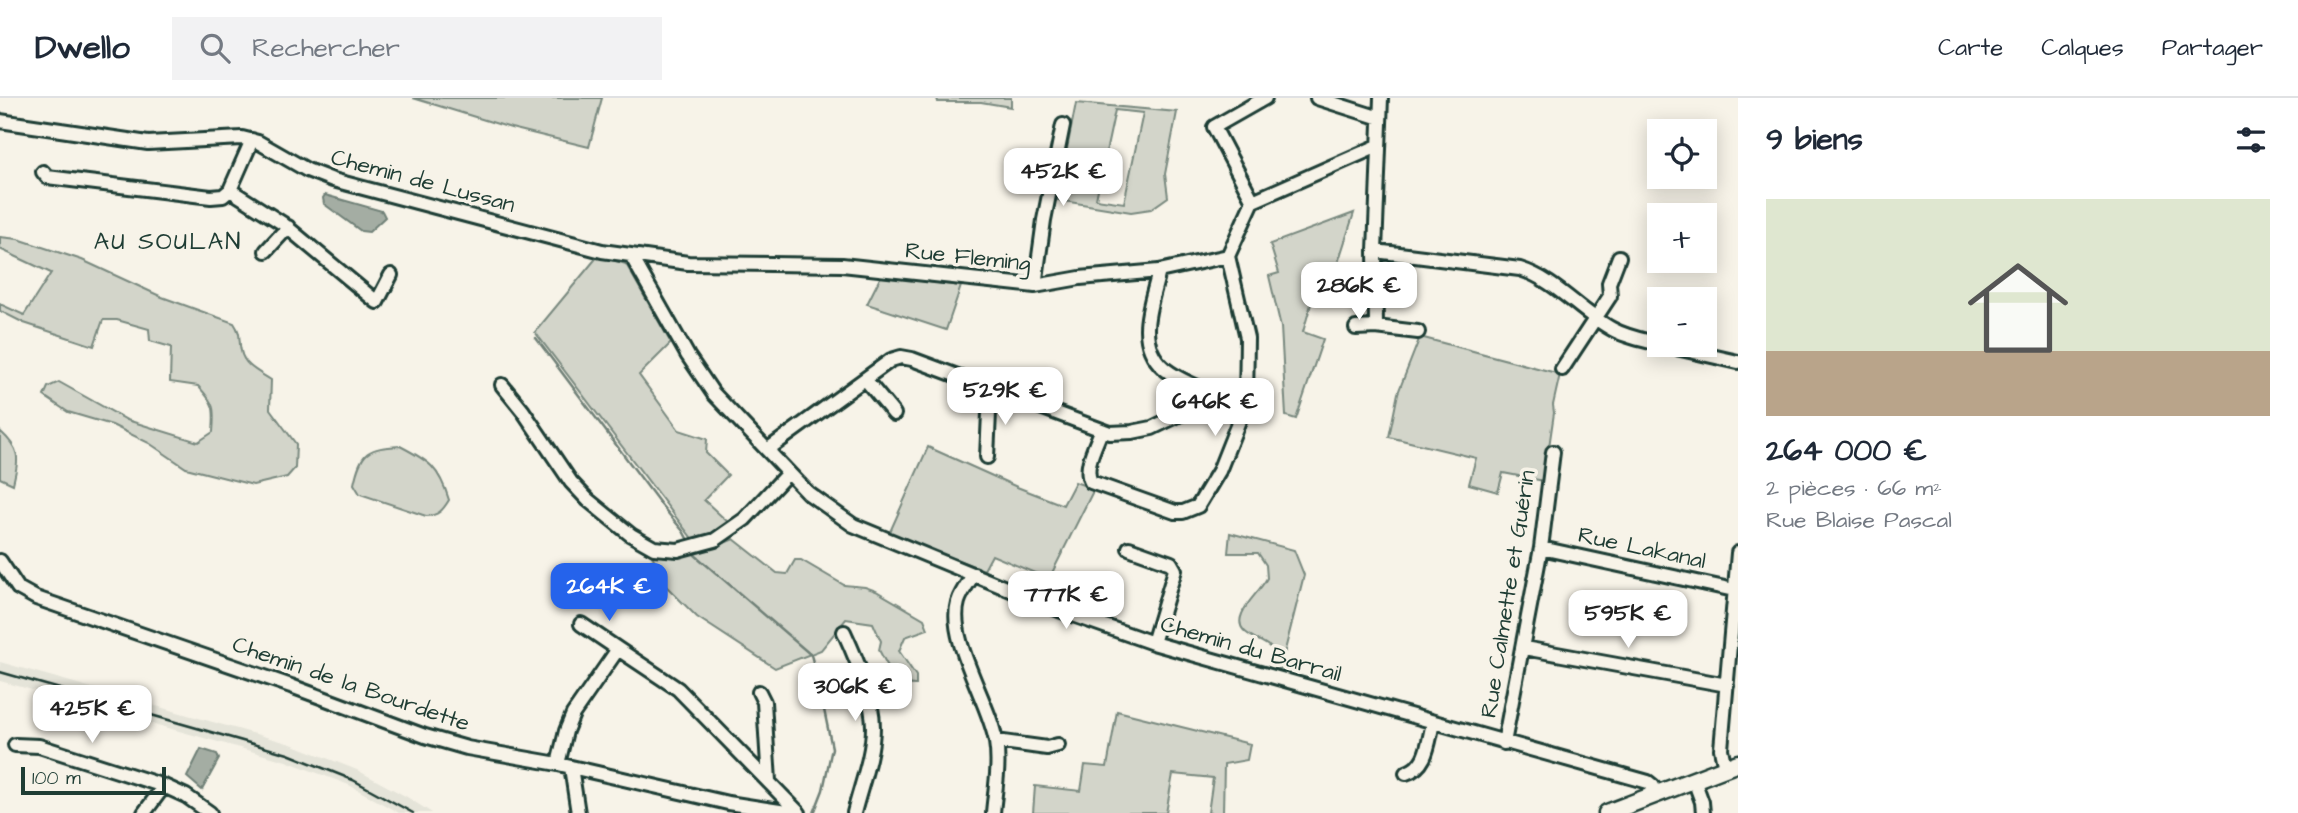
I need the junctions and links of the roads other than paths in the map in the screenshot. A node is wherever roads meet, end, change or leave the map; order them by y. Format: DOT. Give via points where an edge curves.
graph roads {
  1 [pos="1265,98"];
  2 [pos="1317,98"];
  3 [pos="1381,98"];
  4 [pos="1380,118"];
  5 [pos="0,121"];
  6 [pos="1063,125"];
  7 [pos="252,140"];
  8 [pos="1378,146"];
  9 [pos="43,172"];
  10 [pos="230,190"];
  11 [pos="1253,201"];
  12 [pos="288,227"];
  13 [pos="266,251"];
  14 [pos="1375,251"];
  15 [pos="1228,256"];
  16 [pos="632,257"];
  17 [pos="1619,257"];
  18 [pos="1159,271"];
  19 [pos="391,275"];
  20 [pos="1035,286"];
  21 [pos="1594,317"];
  22 [pos="1376,327"];
  23 [pos="1356,328"];
  24 [pos="1418,332"];
  25 [pos="1647,341"];
  26 [pos="1717,357"];
  27 [pos="1738,362"];
  28 [pos="1562,369"];
  29 [pos="865,379"];
  30 [pos="502,385"];
  31 [pos="998,392"];
  32 [pos="1246,392"];
  33 [pos="1218,396"];
  34 [pos="1243,411"];
  35 [pos="894,414"];
  36 [pos="1101,431"];
  37 [pos="767,450"];
  38 [pos="1552,452"];
  39 [pos="987,457"];
  40 [pos="788,473"];
  41 [pos="1129,548"];
  42 [pos="1541,548"];
  43 [pos="1738,553"];
  44 [pos="0,561"];
  45 [pos="974,574"];
  46 [pos="1734,590"];
  47 [pos="580,624"];
  48 [pos="844,632"];
  49 [pos="1153,643"];
  50 [pos="1524,648"];
  51 [pos="618,649"];
  52 [pos="673,668"];
  53 [pos="665,680"];
  54 [pos="1727,685"];
  55 [pos="759,692"];
  56 [pos="1433,723"];
  57 [pos="996,741"];
  58 [pos="1504,743"];
  59 [pos="15,745"];
  60 [pos="1058,745"];
  61 [pos="565,766"];
  62 [pos="1732,766"];
  63 [pos="1406,773"];
  64 [pos="1694,780"];
  65 [pos="769,781"];
  66 [pos="163,786"];
  67 [pos="1656,794"];
  68 [pos="144,813"];
  69 [pos="210,813"];
  70 [pos="578,813"];
  71 [pos="793,813"];
  72 [pos="799,813"];
  73 [pos="854,813"];
  74 [pos="993,813"];
  75 [pos="1607,813"];
  76 [pos="1703,813"];
  1 -- 11 [label="street" via="1214,127"];
  2 -- 4 [label="street"];
  3 -- 4 [label="street"];
  4 -- 8 [label="street"];
  5 -- 7 [label="street, Chemin de Lussan" via="148,143 233,137"];
  6 -- 20 [label="street"];
  7 -- 10 [label="street"];
  7 -- 16 [label="street, Chemin de Lussan" via="333,180"];
  8 -- 11 [label="street"];
  8 -- 14 [label="street"];
  9 -- 10 [label="street" via="47,177 211,197"];
  10 -- 12 [label="street"];
  11 -- 15 [label="street"];
  12 -- 13 [label="street"];
  12 -- 19 [label="street" via="377,302"];
  14 -- 21 [label="street" via="1520,269 1543,278"];
  14 -- 22 [label="street"];
  15 -- 18 [label="street, Rue Fleming"];
  15 -- 32 [label="street" via="1247,338"];
  16 -- 20 [label="street, Rue Fleming" via="688,263 842,265"];
  16 -- 37 [label="street, Chemin du Barrail" via="700,376"];
  17 -- 21 [label="street" via="1609,283 1610,296"];
  18 -- 20 [label="street, Rue Fleming"];
  18 -- 33 [label="street" via="1147,328 1154,356 1174,377"];
  21 -- 25 [label="street" via="1611,329"];
  21 -- 28 [label="street"];
  22 -- 23 [label="street"];
  22 -- 24 [label="street"];
  26 -- 27 [label="street"];
  29 -- 31 [label="street" via="901,357"];
  29 -- 35 [label="street"];
  29 -- 37 [label="street"];
  30 -- 40 [label="street" via="571,482 631,535 654,548 678,550 715,540 745,519"];
  31 -- 36 [label="street"];
  31 -- 39 [label="street" via="989,413"];
  32 -- 33 [label="street"];
  32 -- 34 [label="street"];
  33 -- 34 [label="street"];
  33 -- 36 [label="street" via="1152,428"];
  34 -- 36 [label="street" via="1219,471 1198,506 1183,512 1091,482 1089,466"];
  37 -- 40 [label="street, Chemin du Barrail"];
  38 -- 42 [label="street, Rue Calmette et Guérin"];
  40 -- 45 [label="street, Chemin du Barrail" via="853,525"];
  41 -- 49 [label="street" via="1171,563 1175,570"];
  42 -- 46 [label="street, Rue Lakanal"];
  42 -- 50 [label="street, Rue Calmette et Guérin"];
  43 -- 46 [label="street"];
  44 -- 61 [label="street, Chemin de la Bourdette" via="19,588 52,604 425,736"];
  45 -- 49 [label="street, Chemin du Barrail"];
  45 -- 57 [label="street" via="959,599 957,627"];
  46 -- 54 [label="street"];
  47 -- 51 [label="street"];
  48 -- 73 [label="street" via="873,726"];
  49 -- 56 [label="street, Chemin du Barrail"];
  50 -- 54 [label="street"];
  50 -- 58 [label="street, Rue Calmette et Guérin"];
  51 -- 53 [label="street"];
  51 -- 61 [label="street" via="573,714 566,731"];
  52 -- 53 [label="street"];
  53 -- 65 [label="street"];
  54 -- 62 [label="street" via="1721,749"];
  55 -- 65 [label="street" via="764,702"];
  56 -- 58 [label="street, Chemin du Barrail"];
  56 -- 63 [label="street" via="1423,761"];
  57 -- 60 [label="street" via="1047,748"];
  57 -- 74 [label="street"];
  58 -- 67 [label="street, Chemin du Barrail" via="1648,782"];
  59 -- 66 [label="street" via="39,747"];
  61 -- 70 [label="street"];
  61 -- 71 [label="street, Chemin de la Bourdette"];
  62 -- 64 [label="main road"];
  64 -- 67 [label="main road"];
  64 -- 76 [label="street"];
  65 -- 72 [label="street"];
  66 -- 68 [label="street"];
  66 -- 69 [label="street"];
  67 -- 75 [label="main road"];
}
